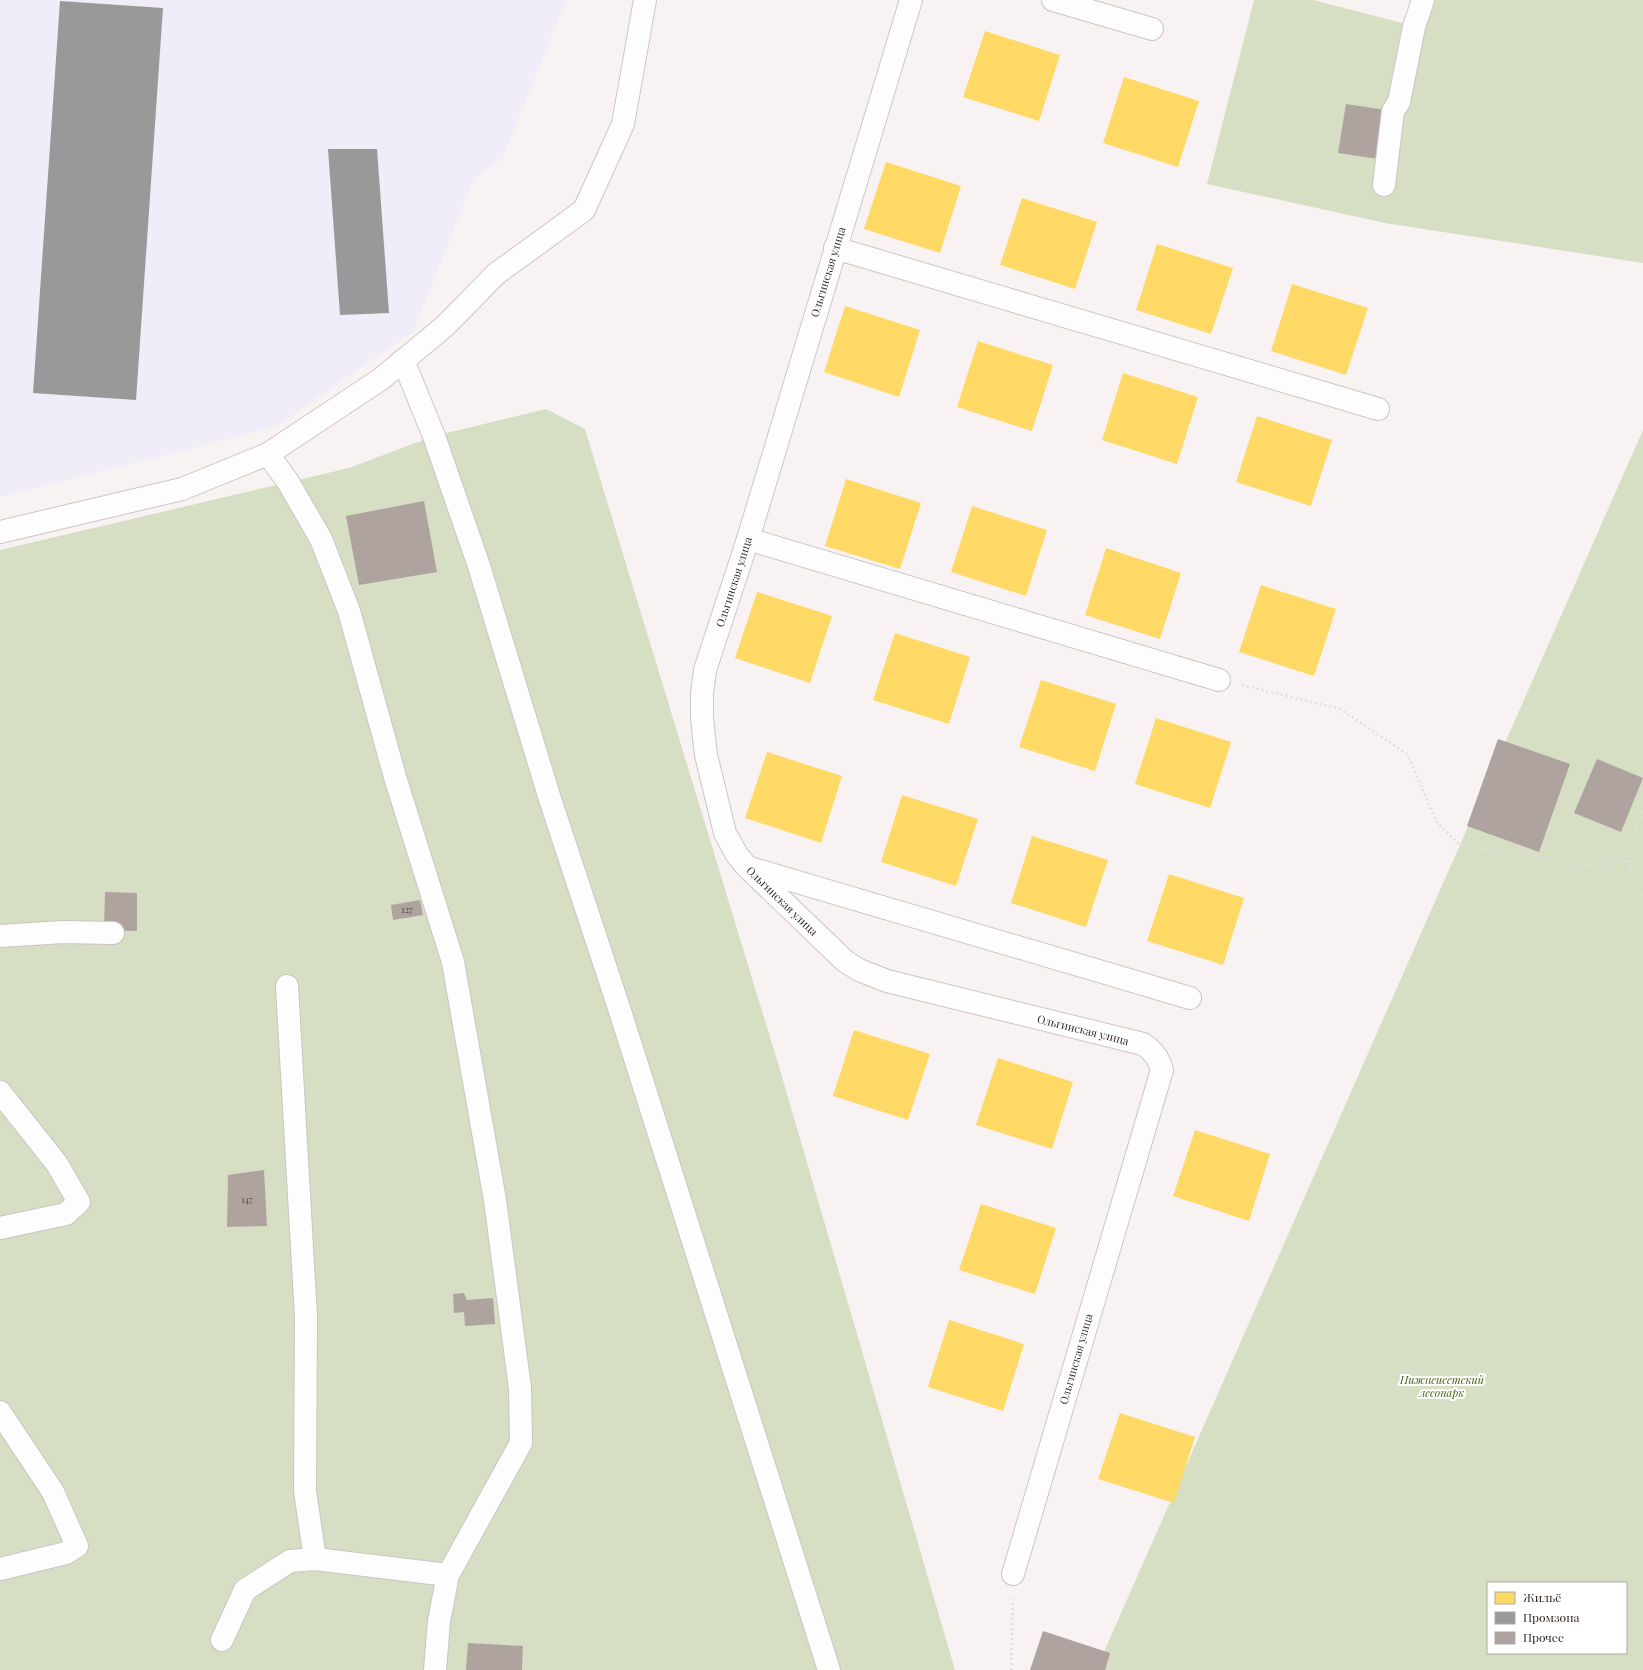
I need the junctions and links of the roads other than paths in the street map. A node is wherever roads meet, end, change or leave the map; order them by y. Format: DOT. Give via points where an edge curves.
graph roads {
  1 [pos="644,0"];
  2 [pos="911,0"];
  3 [pos="1053,0"];
  4 [pos="1423,0"];
  5 [pos="1152,29"];
  6 [pos="1384,185"];
  7 [pos="835,248"];
  8 [pos="403,360"];
  9 [pos="1378,409"];
  10 [pos="268,454"];
  11 [pos="0,532"];
  12 [pos="748,539"];
  13 [pos="1219,680"];
  14 [pos="747,867"];
  15 [pos="113,933"];
  16 [pos="0,936"];
  17 [pos="286,986"];
  18 [pos="1190,998"];
  19 [pos="0,1092"];
  20 [pos="0,1228"];
  21 [pos="0,1412"];
  22 [pos="315,1559"];
  23 [pos="0,1569"];
  24 [pos="1013,1574"];
  25 [pos="448,1576"];
  26 [pos="222,1640"];
  27 [pos="435,1670"];
  28 [pos="829,1670"];
  1 -- 8 [label="street" via="623,124 584,210 496,274 445,326"];
  2 -- 7 [label="street, Ольгинская улица"];
  3 -- 5 [label="street"];
  4 -- 6 [label="street" via="1414,27 1399,102 1393,111"];
  7 -- 9 [label="street"];
  7 -- 12 [label="street, Ольгинская улица"];
  8 -- 10 [label="street" via="381,378"];
  8 -- 28 [label="street" via="434,436 479,566 549,796 620,1011"];
  10 -- 11 [label="street" via="182,489"];
  10 -- 25 [label="street" via="288,482 321,539 348,611 395,777 452,962 495,1200 520,1388 521,1443"];
  12 -- 13 [label="street"];
  12 -- 14 [label="street, Ольгинская улица" via="705,670 702,717 706,755 725,833"];
  14 -- 18 [label="street"];
  14 -- 24 [label="street, Ольгинская улица" via="845,961 864,973 887,981 1143,1044 1159,1059 1162,1070"];
  15 -- 16 [label="street" via="63,932"];
  17 -- 22 [label="street" via="306,1318 305,1491"];
  19 -- 20 [label="street" via="58,1164 80,1202 66,1214"];
  21 -- 23 [label="street" via="54,1492 77,1546 66,1553"];
  22 -- 25 [label="street"];
  22 -- 26 [label="street" via="290,1561 246,1590"];
  25 -- 27 [label="street" via="439,1621"];
}
